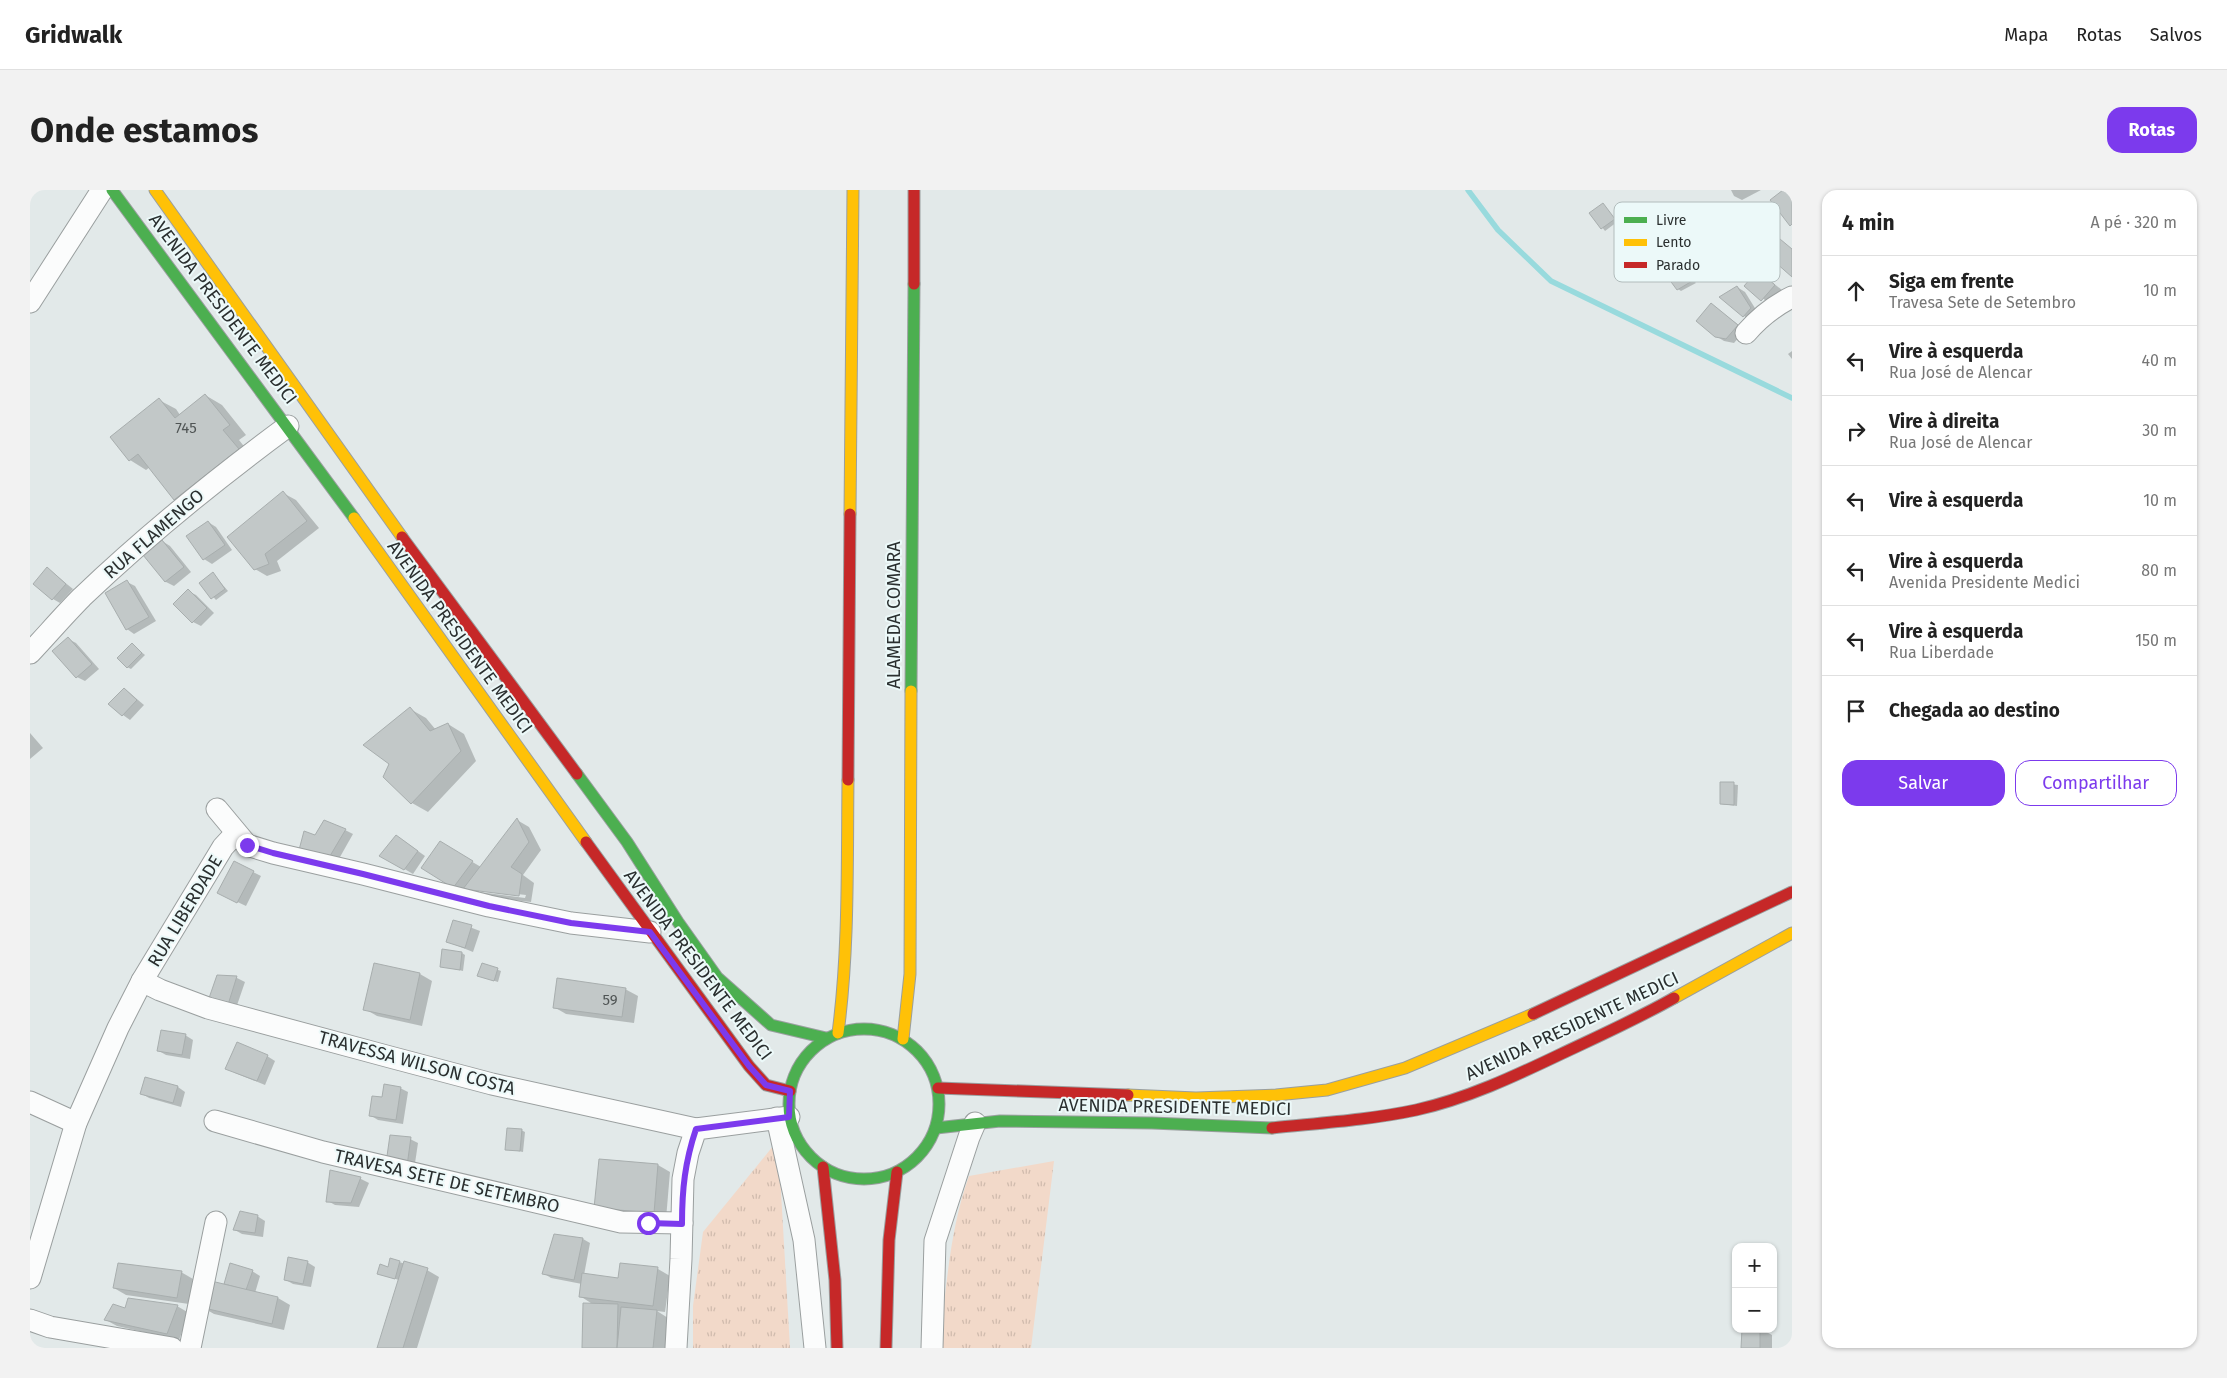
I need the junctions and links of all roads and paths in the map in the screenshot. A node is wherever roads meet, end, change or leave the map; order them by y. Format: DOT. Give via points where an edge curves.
graph roads {
  1 [pos="102,190"];
  2 [pos="112,190"];
  3 [pos="155,190"];
  4 [pos="853,190"];
  5 [pos="914,190"];
  6 [pos="1792,297"];
  7 [pos="30,302"];
  8 [pos="1746,334"];
  9 [pos="288,426"];
  10 [pos="30,653"];
  11 [pos="217,809"];
  12 [pos="236,833"];
  13 [pos="1792,892"];
  14 [pos="650,932"];
  15 [pos="1792,933"];
  16 [pos="142,980"];
  17 [pos="838,1033"];
  18 [pos="826,1038"];
  19 [pos="903,1040"];
  20 [pos="938,1088"];
  21 [pos="790,1091"];
  22 [pos="30,1102"];
  23 [pos="783,1117"];
  24 [pos="215,1121"];
  25 [pos="76,1123"];
  26 [pos="975,1123"];
  27 [pos="936,1128"];
  28 [pos="696,1129"];
  29 [pos="823,1167"];
  30 [pos="897,1172"];
  31 [pos="216,1222"];
  32 [pos="682,1224"];
  33 [pos="30,1278"];
  34 [pos="30,1320"];
  35 [pos="172,1348"];
  36 [pos="190,1348"];
  37 [pos="676,1348"];
  38 [pos="815,1348"];
  39 [pos="838,1348"];
  40 [pos="886,1348"];
  41 [pos="932,1348"];
  1 -- 7 [label="street"];
  2 -- 9 [label="street, AVENIDA PRESIDENTE MEDICI"];
  3 -- 18 [label="street, AVENIDA PRESIDENTE MEDICI" via="414,553 627,842 717,977 771,1025"];
  4 -- 17 [label="street" via="846,944"];
  5 -- 19 [label="street, ALAMEDA COMARA" via="910,964"];
  6 -- 8 [label="street" via="1764,315"];
  9 -- 10 [label="street, RUA FLAMENGO" via="148,536"];
  9 -- 14 [label="street, AVENIDA PRESIDENTE MEDICI"];
  11 -- 12 [label="street"];
  12 -- 14 [label="street" via="247,845 273,853 489,906 571,923"];
  12 -- 16 [label="street, RUA LIBERDADE" via="224,847"];
  13 -- 20 [label="street, AVENIDA PRESIDENTE MEDICI" via="1456,1048 1405,1068 1327,1090 1276,1096 1196,1098"];
  14 -- 21 [label="street, AVENIDA PRESIDENTE MEDICI" via="749,1066 766,1085"];
  15 -- 26 [label="street, AVENIDA PRESIDENTE MEDICI" via="1644,1015 1459,1098 1416,1110 1352,1121 1265,1129 1152,1123"];
  16 -- 25 [label="street, RUA LIBERDADE"];
  16 -- 28 [label="street, TRAVESSA WILSON COSTA" via="208,1008 399,1060"];
  17 -- 18 [label="street"];
  17 -- 19 [label="street" via="860,1029 883,1031"];
  18 -- 21 [label="street" via="799,1066"];
  19 -- 20 [label="street" via="928,1064"];
  20 -- 27 [label="street" via="940,1108"];
  21 -- 23 [label="street"];
  22 -- 25 [label="street"];
  23 -- 28 [label="street"];
  23 -- 29 [label="street" via="804,1150"];
  23 -- 38 [label="street" via="804,1240"];
  24 -- 32 [label="street, TRAVESA SETE DE SETEMBRO" via="324,1152 621,1222"];
  25 -- 33 [label="street, RUA LIBERDADE"];
  26 -- 27 [label="street, AVENIDA PRESIDENTE MEDICI"];
  26 -- 41 [label="street" via="935,1242"];
  27 -- 30 [label="street" via="927,1146"];
  28 -- 32 [label="street" via="683,1179"];
  29 -- 30 [label="street" via="847,1177 872,1179"];
  29 -- 39 [label="street"];
  30 -- 40 [label="street" via="888,1240"];
  31 -- 36 [label="street"];
  32 -- 37 [label="street"];
  34 -- 35 [label="street" via="50,1327"];
}
